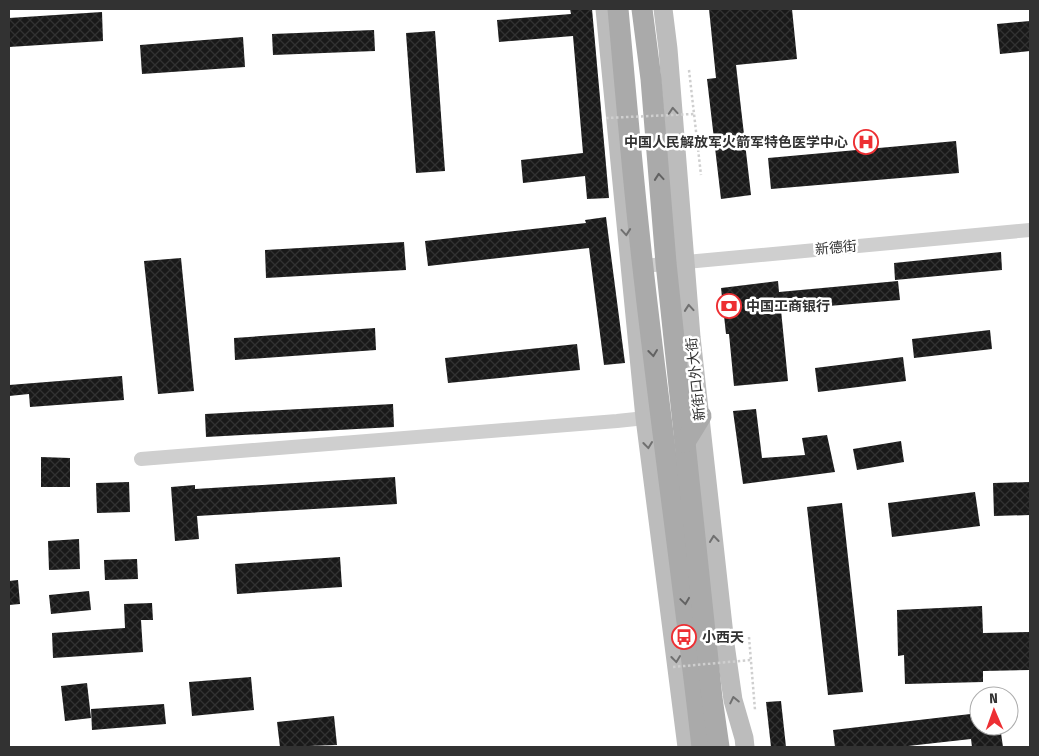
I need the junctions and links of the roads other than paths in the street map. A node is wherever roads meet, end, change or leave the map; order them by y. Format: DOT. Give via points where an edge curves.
graph roads {
  1 [pos="605,9"];
  2 [pos="618,9"];
  3 [pos="642,9"];
  4 [pos="663,9"];
  5 [pos="1030,230"];
  6 [pos="676,262"];
  7 [pos="643,266"];
  8 [pos="700,416"];
  9 [pos="653,417"];
  10 [pos="685,442"];
  11 [pos="140,460"];
  12 [pos="687,747"];
  13 [pos="702,747"];
  14 [pos="719,747"];
  15 [pos="745,747"];
  1 -- 9 [label="street, one-way"];
  2 -- 7 [label="main road"];
  6 -- 3 [label="main road, 新街口外大街, one-way"];
  6 -- 4 [label="street, 新街口外大街, one-way" via="668,49"];
  5 -- 6 [label="street, 新德街"];
  6 -- 7 [label="street, 新德街"];
  8 -- 6 [label="street, 新街口外大街, one-way"];
  6 -- 10 [label="main road, 新街口外大街"];
  7 -- 9 [label="main road, one-way"];
  8 -- 10 [label="main road"];
  15 -- 8 [label="street, 新街口外大街, one-way" via="733,700 725,644"];
  9 -- 11 [label="street"];
  9 -- 12 [label="street, one-way"];
  9 -- 13 [label="main road, one-way" via="689,632"];
  10 -- 14 [label="main road, 新街口外大街"];
}
